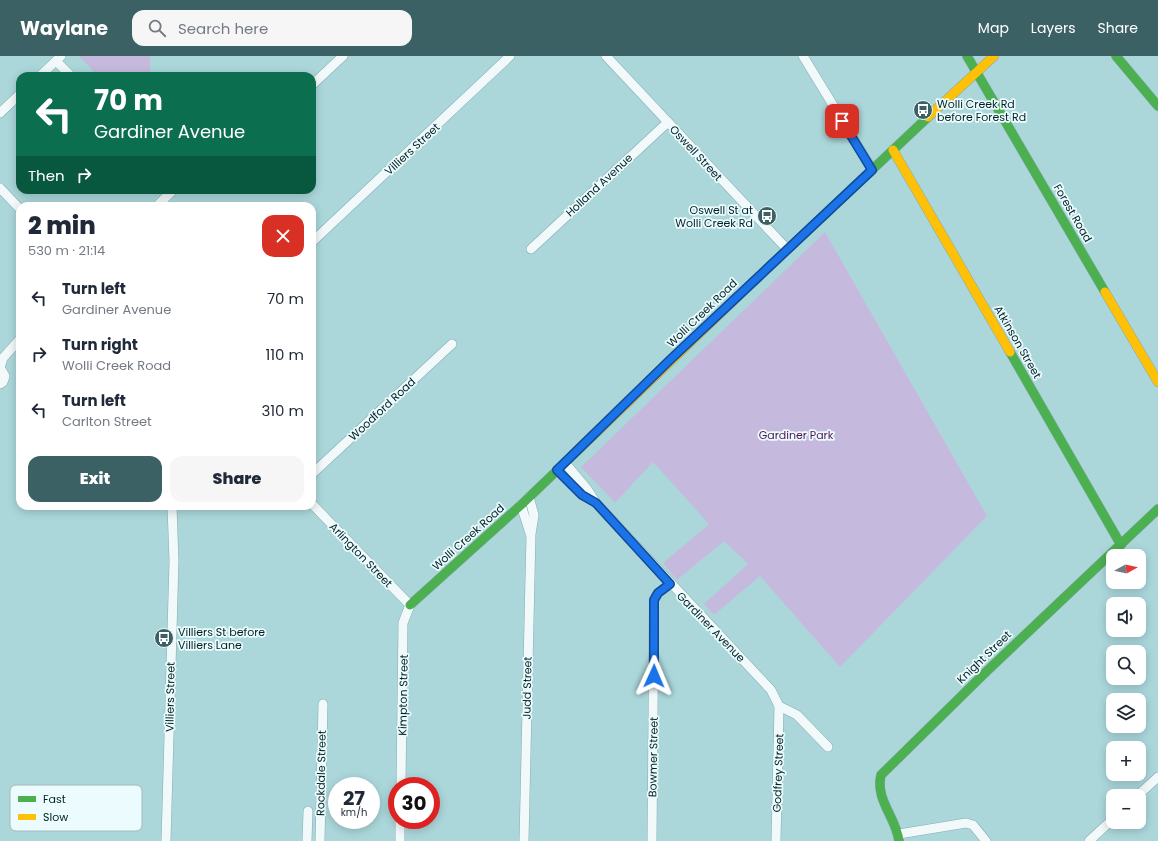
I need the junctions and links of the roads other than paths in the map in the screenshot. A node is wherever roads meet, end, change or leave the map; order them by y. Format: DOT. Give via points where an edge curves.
graph roads {
  1 [pos="343,56"];
  2 [pos="510,56"];
  3 [pos="606,56"];
  4 [pos="803,56"];
  5 [pos="967,56"];
  6 [pos="994,56"];
  7 [pos="1116,56"];
  8 [pos="58,59"];
  9 [pos="44,72"];
  10 [pos="68,72"];
  11 [pos="977,72"];
  12 [pos="316,81"];
  13 [pos="16,98"];
  14 [pos="1158,106"];
  15 [pos="0,112"];
  16 [pos="668,122"];
  17 [pos="893,150"];
  18 [pos="872,170"];
  19 [pos="0,188"];
  20 [pos="170,194"];
  21 [pos="161,202"];
  22 [pos="16,205"];
  23 [pos="316,238"];
  24 [pos="531,249"];
  25 [pos="787,249"];
  26 [pos="16,343"];
  27 [pos="452,344"];
  28 [pos="0,368"];
  29 [pos="1158,382"];
  30 [pos="0,384"];
  31 [pos="565,463"];
  32 [pos="316,470"];
  33 [pos="557,470"];
  34 [pos="529,497"];
  35 [pos="596,503"];
  36 [pos="521,504"];
  37 [pos="316,508"];
  38 [pos="1158,509"];
  39 [pos="172,510"];
  40 [pos="531,534"];
  41 [pos="1121,546"];
  42 [pos="670,584"];
  43 [pos="410,605"];
  44 [pos="323,704"];
  45 [pos="779,706"];
  46 [pos="828,747"];
  47 [pos="401,777"];
  48 [pos="1158,777"];
  49 [pos="1145,789"];
  50 [pos="308,811"];
  51 [pos="1106,825"];
  52 [pos="400,829"];
  53 [pos="899,838"];
  54 [pos="166,841"];
  55 [pos="307,841"];
  56 [pos="320,841"];
  57 [pos="400,841"];
  58 [pos="524,841"];
  59 [pos="652,841"];
  60 [pos="776,841"];
  61 [pos="986,841"];
  62 [pos="1089,841"];
  1 -- 12 [label="street"];
  2 -- 23 [label="street, Villiers Street"];
  3 -- 16 [label="street, Oswell Street"];
  4 -- 18 [label="street"];
  5 -- 11 [label="street, Forest Road"];
  6 -- 11 [label="street, Wolli Creek Road"];
  7 -- 14 [label="street"];
  8 -- 9 [label="street"];
  8 -- 10 [label="street"];
  11 -- 17 [label="street, Wolli Creek Road"];
  11 -- 29 [label="street, Forest Road"];
  13 -- 15 [label="street"];
  16 -- 24 [label="street, Holland Avenue"];
  16 -- 25 [label="street, Oswell Street"];
  17 -- 18 [label="street, Wolli Creek Road"];
  17 -- 41 [label="street, Atkinson Street"];
  18 -- 25 [label="street, Wolli Creek Road"];
  19 -- 22 [label="street"];
  20 -- 21 [label="street"];
  25 -- 31 [label="street, Wolli Creek Road"];
  26 -- 28 [label="street" via="3,358"];
  27 -- 32 [label="street, Woodford Road"];
  28 -- 30 [label="street" via="5,376"];
  31 -- 33 [label="street, Wolli Creek Road"];
  31 -- 35 [label="street, Gardiner Avenue"];
  33 -- 34 [label="street, Wolli Creek Road"];
  33 -- 35 [label="street, Gardiner Avenue" via="582,495"];
  34 -- 36 [label="street, Wolli Creek Road"];
  34 -- 40 [label="street, Judd Street" via="534,514"];
  35 -- 42 [label="street, Gardiner Avenue"];
  36 -- 40 [label="street, Judd Street"];
  36 -- 43 [label="street, Wolli Creek Road"];
  37 -- 43 [label="street, Arlington Street"];
  38 -- 41 [label="street, Knight Street"];
  39 -- 54 [label="street, Villiers Street" via="174,561"];
  40 -- 58 [label="street, Judd Street"];
  41 -- 53 [label="street, Knight Street" via="988,670 881,775 878,786 880,798 894,820"];
  42 -- 45 [label="street, Gardiner Avenue" via="771,690"];
  42 -- 59 [label="street, Bowmer Street" via="658,593 654,600"];
  43 -- 47 [label="street, Kimpton Street" via="403,623"];
  44 -- 56 [label="street, Rockdale Street"];
  45 -- 46 [label="street" via="800,717"];
  45 -- 60 [label="street, Godfrey Street"];
  48 -- 49 [label="street"];
  50 -- 55 [label="street, Rockdale Street"];
  51 -- 62 [label="street"];
  52 -- 57 [label="street"];
  53 -- 61 [label="street" via="966,823 973,825"];
}
